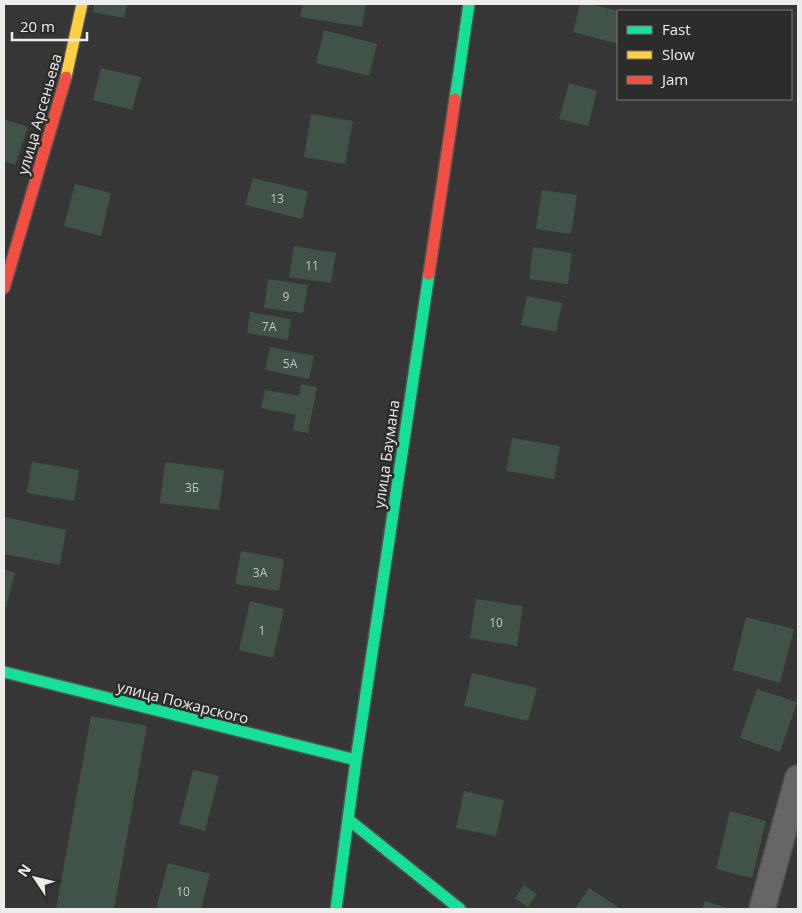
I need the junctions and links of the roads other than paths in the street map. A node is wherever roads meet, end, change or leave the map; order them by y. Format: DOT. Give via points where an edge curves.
graph roads {
  1 [pos="82,4"];
  2 [pos="469,4"];
  3 [pos="4,288"];
  4 [pos="4,672"];
  5 [pos="356,760"];
  6 [pos="798,778"];
  7 [pos="349,820"];
  8 [pos="336,909"];
  9 [pos="460,909"];
  10 [pos="762,909"];
  1 -- 3 [label="main road, улица Арсеньева" via="66,78"];
  2 -- 5 [label="main road, улица Баумана"];
  4 -- 5 [label="main road, улица Пожарского"];
  5 -- 7 [label="main road, улица Баумана"];
  6 -- 10 [label="street"];
  7 -- 8 [label="main road, улица Баумана"];
  7 -- 9 [label="main road"];
}
